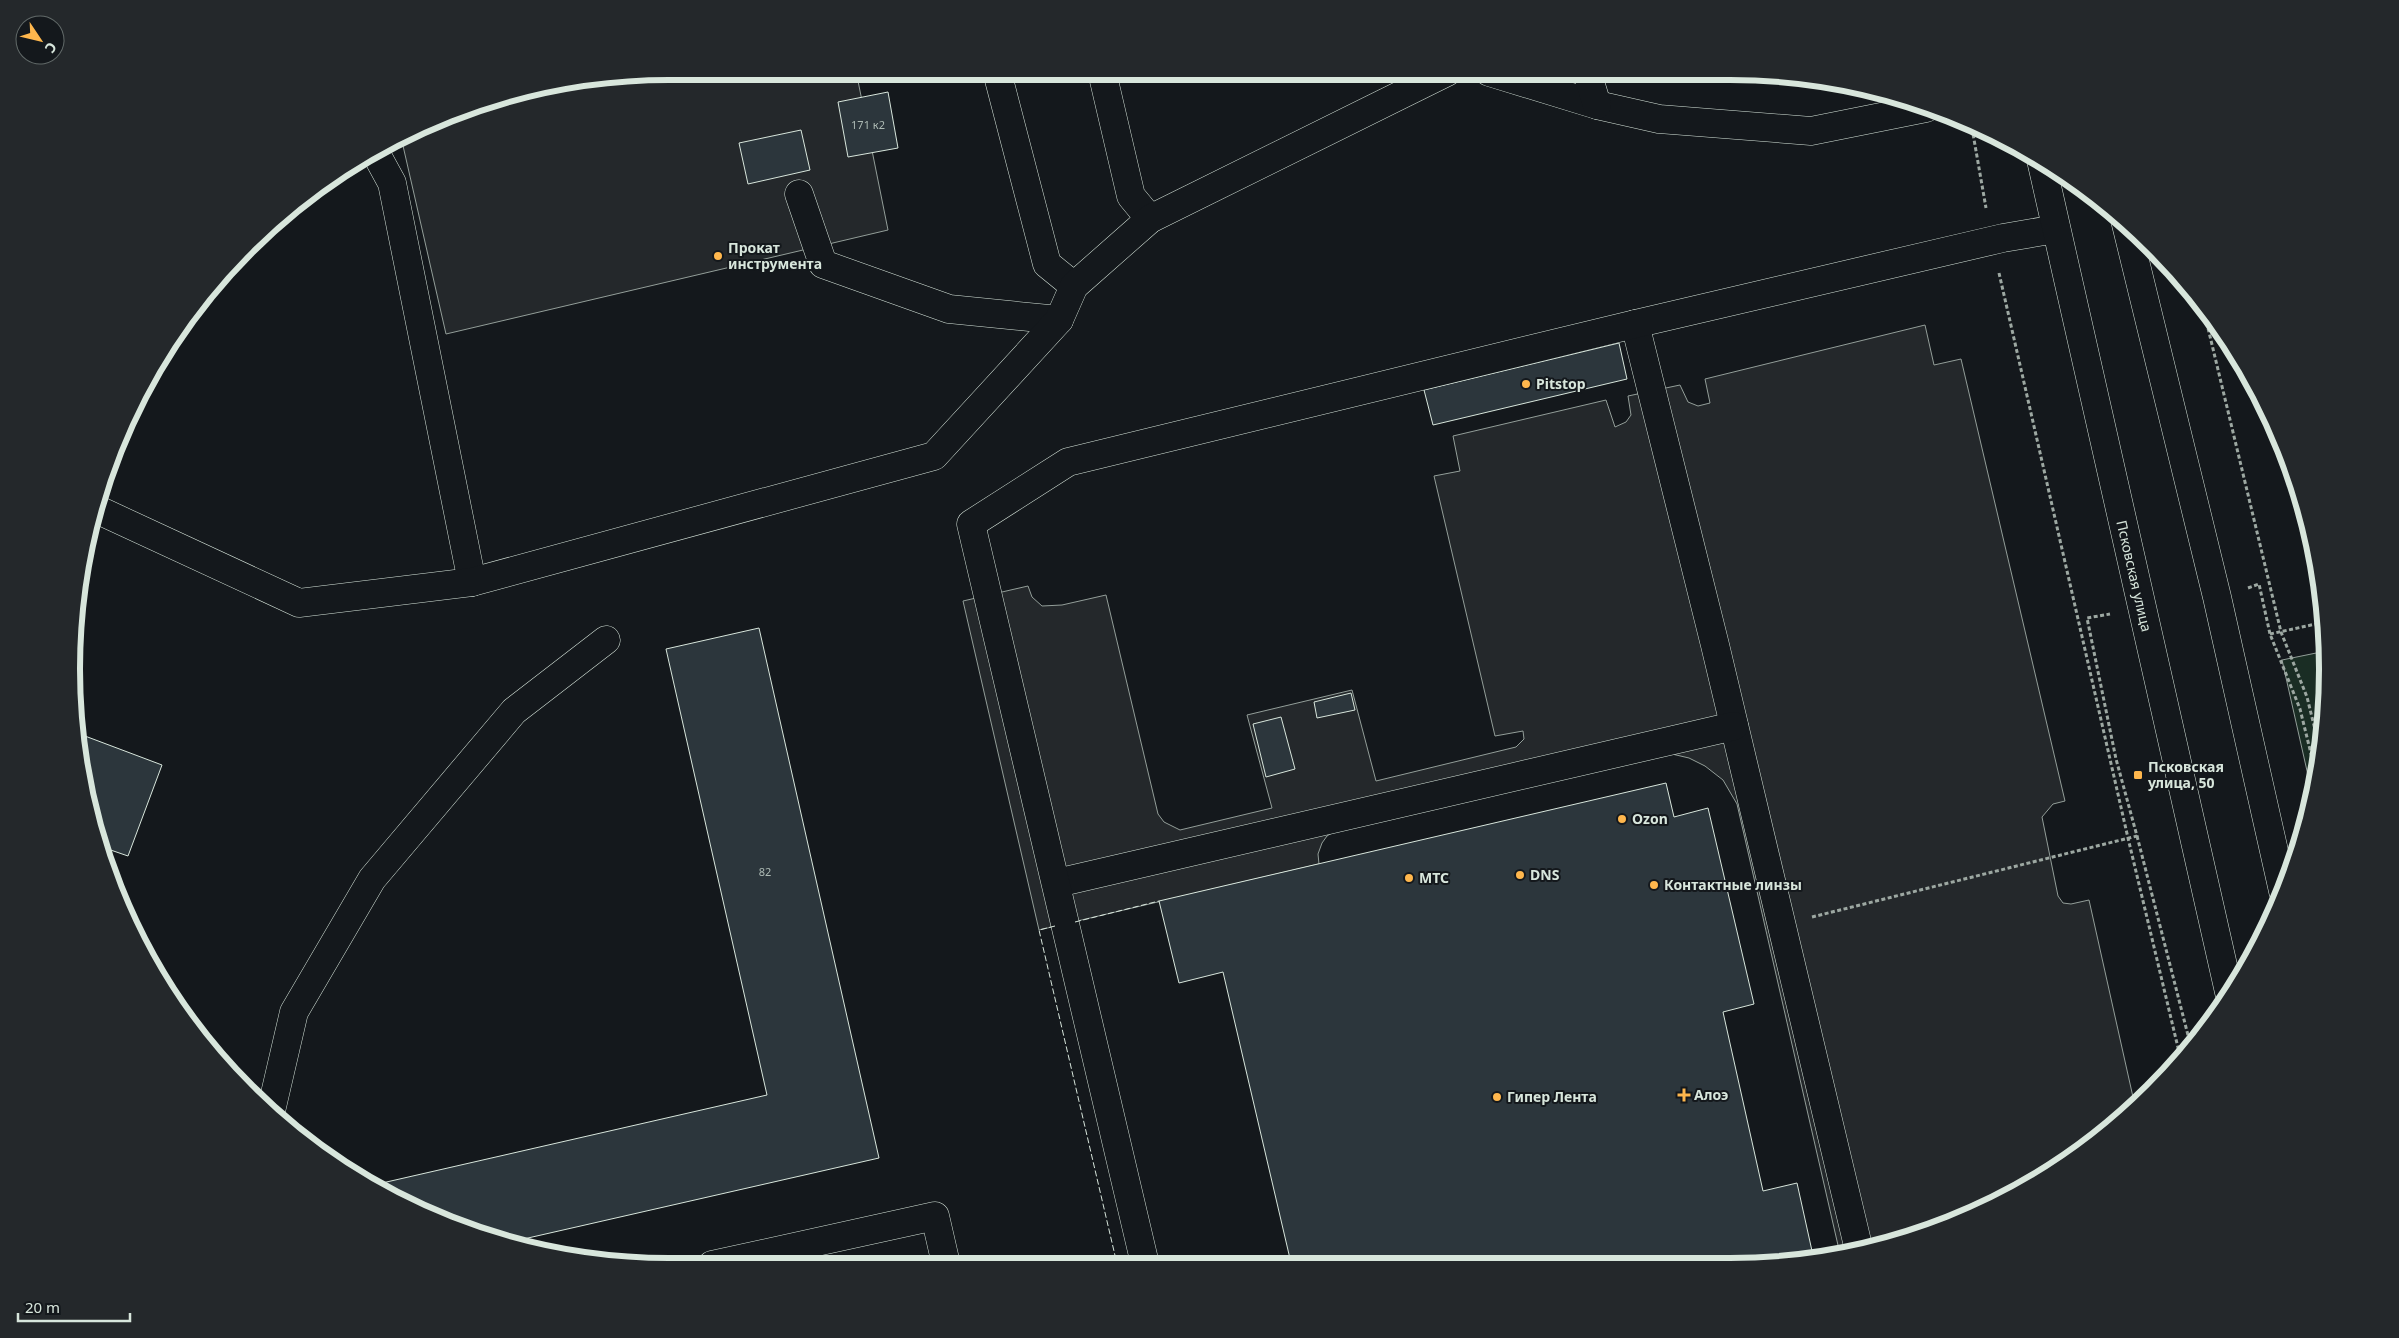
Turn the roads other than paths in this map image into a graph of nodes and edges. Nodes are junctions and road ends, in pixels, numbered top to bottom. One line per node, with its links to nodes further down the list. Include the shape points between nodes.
1 (999, 80): 14 (street, via 1047,264)
2 (1104, 80): 11 (street, via 1132,196)
3 (1431, 80): 11 (street)
4 (1515, 80): 6 (street)
5 (1589, 80): 6 (street)
6 (1597, 105): 7 (street, via 1659,118 1811,132)
7 (1916, 110)
8 (378, 157): 18 (street, via 392,183)
9 (2042, 170): 12 (street, Псковская улица)
10 (799, 194): 15 (street, via 823,264 949,309)
11 (1150, 219): 14 (street)
12 (2056, 229): 16 (street); 23 (street, Псковская улица)
13 (2128, 235): 21 (street, via 2217,598)
14 (1074, 286): 15 (street)
15 (1059, 320): 18 (street, via 934,456)
16 (1634, 324): 20 (street); 22 (street, via 1068,462 971,524)
17 (102, 512): 18 (street, via 299,603)
18 (472, 582)
19 (606, 640): 24 (street, via 514,710 372,879 294,1012)
20 (1734, 726): 22 (street); 25 (street)
21 (2280, 878)
22 (1057, 883): 28 (street)
23 (2227, 984)
24 (273, 1104)
25 (1858, 1244)
26 (759, 1258): 27 (street, via 935,1216)
27 (945, 1258)
28 (1145, 1258)

